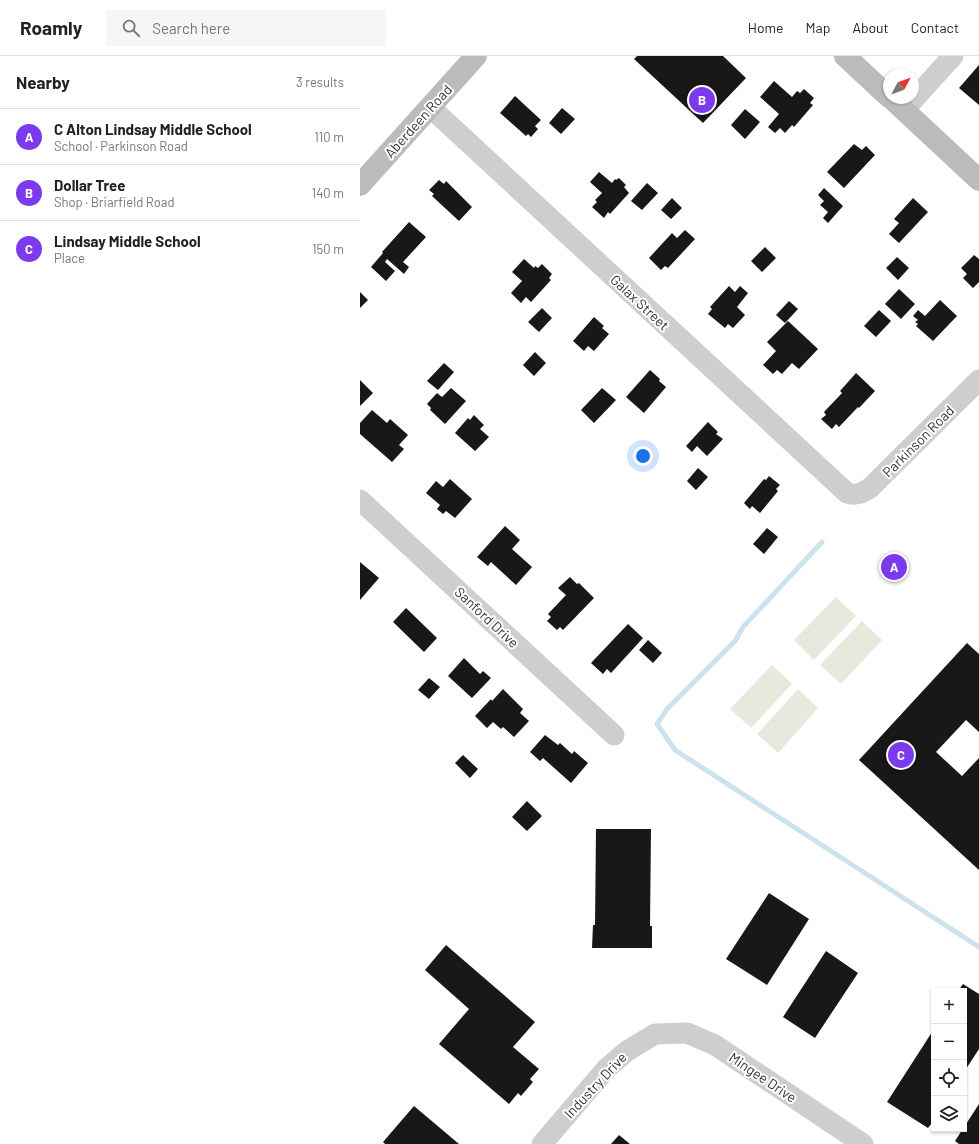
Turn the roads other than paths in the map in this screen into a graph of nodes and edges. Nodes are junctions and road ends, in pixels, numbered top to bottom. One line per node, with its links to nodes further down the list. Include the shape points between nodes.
1 (476, 56): 7 (main road, Aberdeen Road)
2 (845, 56): 5 (main road)
3 (953, 56): 4 (street)
4 (919, 83)
5 (883, 92)
6 (896, 104): 8 (main road)
7 (430, 107): 9 (main road, Aberdeen Road); 11 (street, Galax Street, via 842,490)
8 (979, 180)
9 (360, 185)
10 (979, 380): 11 (street, Parkinson Road, via 870,488)
11 (852, 495)
12 (360, 500): 13 (street, Sanford Drive)
13 (614, 735)
14 (655, 1034): 15 (street, Industry Drive, via 627,1050 606,1069); 16 (street, Mingee Drive, via 687,1033 715,1045)
15 (542, 1144)
16 (863, 1144)

